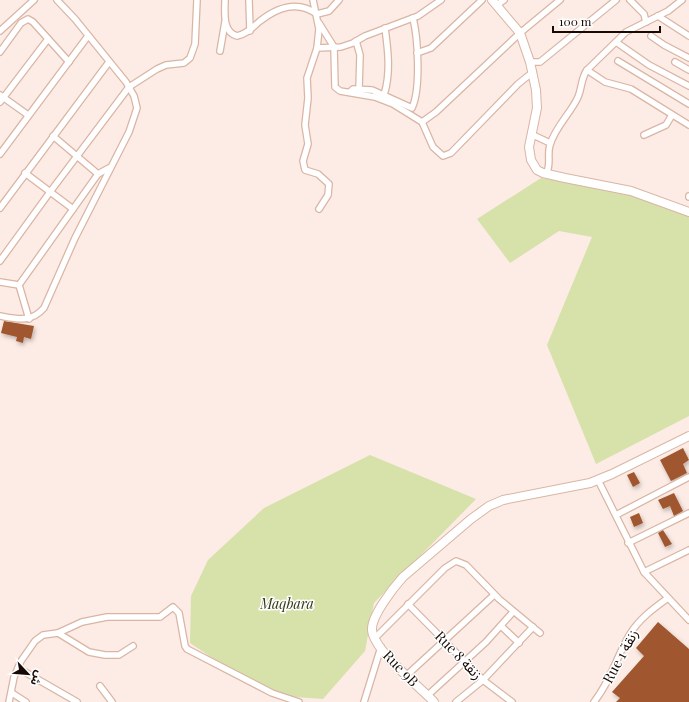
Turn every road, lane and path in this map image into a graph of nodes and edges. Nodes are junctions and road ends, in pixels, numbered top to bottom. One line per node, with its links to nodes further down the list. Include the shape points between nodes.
1 (34, 0): 22 (street)
2 (57, 0): 25 (street)
3 (197, 0): 46 (street, via 195,44 188,60 157,69)
4 (226, 0): 18 (street)
5 (249, 0): 23 (street)
6 (313, 0): 15 (street)
7 (339, 0): 15 (street, via 329,11)
8 (441, 0): 17 (street)
9 (482, 0): 35 (street, via 431,48)
10 (560, 0): 24 (street)
11 (616, 0): 40 (street, via 540,62)
12 (630, 0): 19 (street, via 644,14)
13 (682, 0): 16 (street, via 668,12)
14 (498, 2): 24 (street)
15 (317, 14): 20 (street); 23 (street, via 301,6 284,8 272,13)
16 (658, 16): 19 (street); 27 (street)
17 (413, 18): 21 (street); 35 (street)
18 (225, 21): 23 (street, via 233,35); 33 (street)
19 (646, 22): 30 (street, via 626,32)
20 (319, 23): 31 (street); 32 (street)
21 (385, 28): 29 (street); 49 (street, via 388,56)
22 (0, 31)
23 (250, 31)
24 (520, 32): 40 (street); 54 (street, via 436,112)
25 (88, 36): 38 (street); 39 (street)
26 (651, 36): 36 (street)
27 (689, 36)
28 (48, 39): 34 (street, via 33,22 25,19); 38 (street); 50 (street)
29 (356, 41): 31 (street); 47 (street, via 360,55)
30 (616, 42): 42 (street); 45 (street, via 653,68)
31 (334, 47): 32 (street); 48 (street, via 335,87 340,91)
32 (317, 48): 69 (street, via 307,78 305,125 308,144 302,164 305,170 318,174 329,184 328,195)
33 (220, 51)
34 (0, 52)
35 (417, 53): 49 (street, via 416,97 412,108)
36 (689, 58)
37 (618, 61): 51 (street)
38 (69, 62): 52 (street)
39 (109, 62): 46 (street); 58 (street)
40 (530, 62): 44 (street)
41 (675, 62): 43 (street)
42 (587, 70): 53 (street, via 603,81 631,89); 59 (street, via 578,97)
43 (689, 70)
44 (532, 72): 54 (street, via 449,155 443,156 436,151); 56 (street, via 537,108)
45 (689, 86)
46 (129, 87): 61 (street); 62 (street, via 136,102 135,116)
47 (359, 89): 48 (street); 49 (street, via 372,90)
48 (350, 92): 54 (street, via 389,102)
49 (384, 95)
50 (1, 98): 52 (street)
51 (689, 104)
52 (28, 115): 60 (street)
53 (672, 115): 55 (street); 57 (street, via 666,125)
54 (422, 122)
55 (689, 125)
56 (531, 134): 59 (street); 64 (street, via 531,160 537,170)
57 (644, 135)
58 (53, 136): 61 (street); 63 (street)
59 (550, 143): 64 (street, via 549,167 547,172)
60 (0, 154)
61 (77, 156): 65 (street); 66 (street)
62 (109, 168): 65 (street); 75 (street, via 48,302 41,312)
63 (25, 173): 66 (street); 67 (street)
64 (543, 173): 70 (street, via 631,191)
65 (98, 174): 68 (street)
66 (50, 192): 68 (street); 71 (street)
67 (0, 208)
68 (73, 209): 73 (street)
69 (319, 209)
70 (689, 212)
71 (0, 261)
72 (0, 282): 73 (street)
73 (19, 285): 75 (street)
74 (0, 316): 75 (street, via 19,320)
75 (29, 319)
76 (689, 436): 78 (street)
77 (689, 477): 80 (street)
78 (598, 480): 80 (street); 93 (street, via 503,500 484,508 398,583 376,615 372,624)
79 (689, 513): 81 (street)
80 (616, 515): 81 (street)
81 (628, 543): 83 (street)
82 (689, 550): 83 (street)
83 (644, 572): 85 (street)
84 (494, 595): 86 (street, via 466,565 456,561 445,568); 87 (street); 94 (street)
85 (668, 598): 88 (street); 114 (street, Rue 1 زنقة, via 643,618 631,632 610,678)
86 (408, 604): 93 (street); 94 (street, Rue 8 زنقة)
87 (513, 612): 89 (street); 90 (street)
88 (689, 620)
89 (501, 626): 95 (street); 98 (street)
90 (533, 627): 92 (street); 95 (street)
91 (58, 633): 96 (street, via 89,652 119,655); 99 (street, via 43,635 35,641 25,653); 109 (street, via 82,622 108,617 160,617 173,607 179,613 187,649 272,693)
92 (540, 633)
93 (374, 635): 97 (street, Rue 9B)
94 (445, 641): 98 (street, Rue 8 زنقة); 100 (street)
95 (519, 643): 101 (street)
96 (133, 646)
97 (381, 647): 100 (street, Rue 9B); 110 (street)
98 (465, 660): 101 (street, Rue 8 زنقة); 104 (street)
99 (18, 668): 103 (street); 107 (street)
100 (407, 675): 104 (street, Rue 9B)
101 (483, 680): 112 (street); 113 (street, Rue 8 زنقة)
102 (100, 686): 108 (street)
103 (12, 693): 105 (street); 106 (street)
104 (428, 695): 111 (street, Rue 9B)
105 (9, 702)
106 (26, 702)
107 (77, 702)
108 (112, 702)
109 (299, 702)
110 (364, 702)
111 (434, 702)
112 (456, 702)
113 (512, 702)
114 (594, 702)

